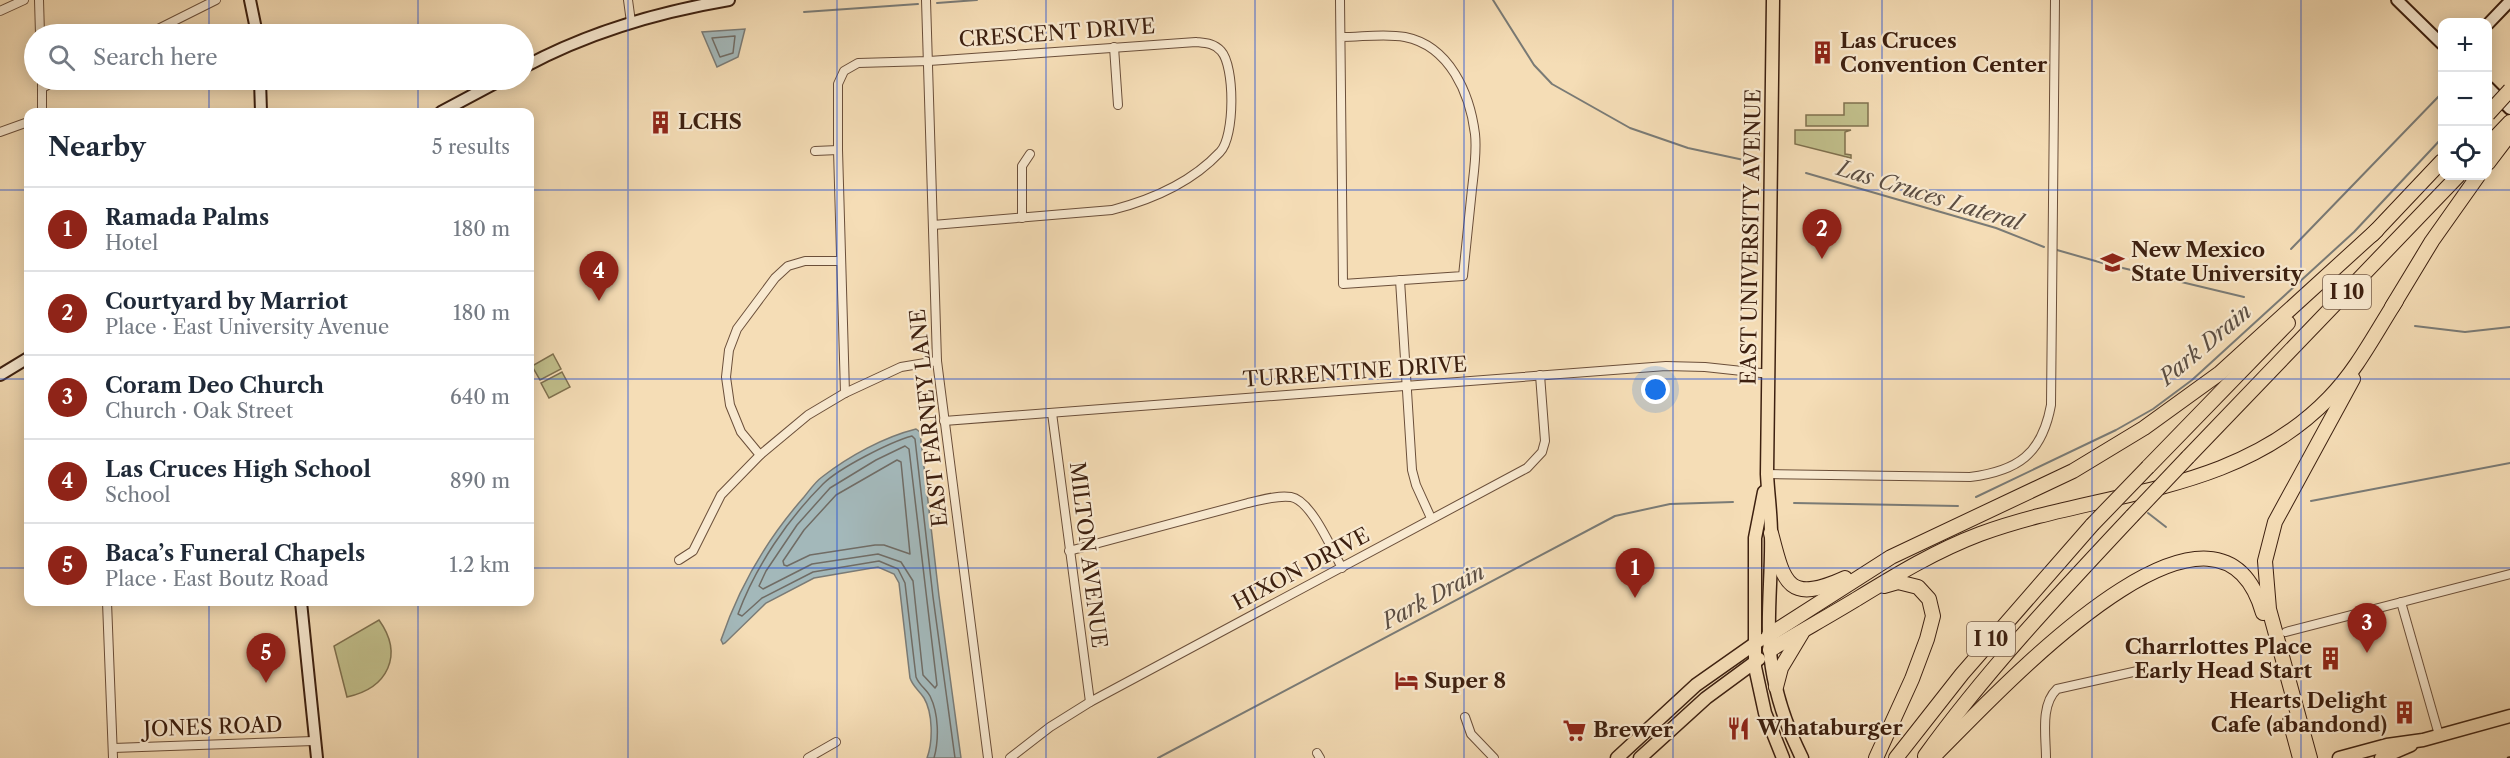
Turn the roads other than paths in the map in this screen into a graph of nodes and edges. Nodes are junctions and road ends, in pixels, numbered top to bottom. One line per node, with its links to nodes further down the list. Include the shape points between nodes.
1 (24, 0): 13 (street)
2 (39, 0): 16 (street)
3 (216, 0): 17 (street)
4 (250, 0): 18 (main road)
5 (628, 0): 15 (street)
6 (729, 0): 15 (main road)
7 (926, 0): 22 (street, EAST FARNEY LANE)
8 (1340, 0): 19 (street)
9 (1773, 0): 55 (main road, EAST UNIVERSITY AVENUE)
10 (2055, 0): 63 (street, via 2050,405 2047,427 2034,449 2016,465 1995,474 1970,477)
11 (2397, 0): 20 (main road)
12 (2510, 1): 14 (main road)
13 (0, 11)
14 (2492, 19)
15 (631, 22): 23 (main road)
16 (40, 24)
17 (168, 24)
18 (255, 24)
19 (1341, 37): 51 (street, via 1343,284); 51 (street, via 1405,37 1430,46 1453,70 1468,102 1475,154 1463,276)
20 (2438, 40)
21 (1114, 46): 22 (street, CRESCENT DRIVE); 29 (street); 47 (street, CRESCENT DRIVE, via 1196,42 1211,43 1221,51 1230,77 1228,135 1222,150 1201,170 1138,203 1112,210)
22 (929, 61): 39 (street, CRESCENT DRIVE, via 858,63 844,71 838,84); 48 (street, EAST FARNEY LANE)
23 (534, 63)
24 (42, 90): 30 (street)
25 (260, 90): 31 (main road)
26 (482, 90): 32 (main road)
27 (2510, 90): 34 (highway, bridge)
28 (2492, 92): 33 (main road)
29 (1118, 105)
30 (42, 108)
31 (261, 108)
32 (448, 108)
33 (2510, 108)
34 (2492, 109)
35 (2510, 122): 41 (highway)
36 (24, 123): 37 (street)
37 (0, 132)
38 (2510, 134): 42 (highway)
39 (838, 150): 40 (street); 50 (street, CRESCENT DRIVE)
40 (815, 151)
41 (2492, 151)
42 (2492, 152)
43 (1030, 154): 47 (street, via 1022,166)
44 (2438, 165): 49 (highway, I 10)
45 (2454, 180): 103 (highway, I 10, bridge, via 2021,636)
46 (2475, 180): 52 (highway, via 2432,241)
47 (1022, 218): 48 (street, CRESCENT DRIVE)
48 (933, 225): 54 (street, EAST FARNEY LANE)
49 (2377, 230): 67 (highway, via 2220,373 2158,419 2073,471); 102 (highway, I 10, bridge, via 2092,525 1985,646)
50 (841, 261): 59 (street, CRESCENT DRIVE); 62 (street, via 805,261 789,266 775,278 737,329 729,350 726,377 730,405 741,432)
51 (1400, 280): 58 (street)
52 (2396, 302): 71 (highway, via 2331,396 2272,445 2205,476 1981,534 1932,555); 107 (highway, via 2275,522 2266,551 2269,609)
53 (24, 360): 56 (main road)
54 (937, 361): 59 (street, via 900,367); 61 (street, EAST FARNEY LANE)
55 (1770, 374): 57 (street, TURRENTINE DRIVE, via 1666,366); 63 (main road, EAST UNIVERSITY AVENUE)
56 (0, 375)
57 (1540, 375): 58 (street, TURRENTINE DRIVE); 64 (street, HIXON DRIVE, via 1545,441 1536,461)
58 (1406, 386): 60 (street, TURRENTINE DRIVE); 64 (street, via 1412,470)
59 (845, 393): 62 (street, via 808,415)
60 (1052, 413): 61 (street, TURRENTINE DRIVE); 66 (street, MILTON AVENUE)
61 (944, 421): 94 (street, EAST FARNEY LANE)
62 (760, 455): 68 (street, via 721,495 693,551)
63 (1767, 474): 65 (main road, EAST UNIVERSITY AVENUE); 78 (main road, EAST UNIVERSITY AVENUE, via 1755,538)
64 (1431, 518): 69 (street, HIXON DRIVE)
65 (1771, 533): 67 (highway, via 1782,574 1793,585 1809,590 1823,588); 77 (main road, EAST UNIVERSITY AVENUE)
66 (1069, 551): 69 (street, via 1248,503 1290,496 1306,504); 83 (street, MILTON AVENUE)
67 (1891, 557): 77 (highway)
68 (680, 560)
69 (1342, 568): 83 (street, HIXON DRIVE)
70 (2510, 574): 72 (street)
71 (1855, 600): 75 (highway); 101 (highway, via 1898,582 1908,583 1925,593 1932,608 1931,626 1920,659)
72 (2401, 602): 76 (street); 86 (street)
73 (106, 606): 90 (street)
74 (301, 606): 88 (main road)
75 (1806, 628): 79 (highway); 82 (highway, via 1781,668)
76 (2286, 632)
77 (1769, 635): 78 (main road); 79 (main road, EAST UNIVERSITY AVENUE)
78 (1754, 644): 80 (main road, EAST UNIVERSITY AVENUE); 97 (main road, via 1696,685)
79 (1770, 650): 80 (main road); 82 (main road, EAST UNIVERSITY AVENUE)
80 (1755, 663): 98 (main road, via 1706,698); 99 (main road, EAST UNIVERSITY AVENUE, via 1765,713)
81 (2142, 670): 105 (street, via 2058,689 2050,696)
82 (1776, 687): 100 (main road, EAST UNIVERSITY AVENUE)
83 (1090, 702): 95 (street, HIXON DRIVE)
84 (2510, 716): 86 (main road)
85 (1466, 717): 96 (street, via 1472,734)
86 (2439, 735): 87 (main road)
87 (2423, 740): 108 (main road); 109 (main road)
88 (315, 741): 90 (street, JONES ROAD); 92 (main road)
89 (836, 742): 93 (street)
90 (113, 748): 91 (street)
91 (113, 758)
92 (316, 758)
93 (808, 758)
94 (988, 758)
95 (1010, 758)
96 (1494, 758)
97 (1617, 758)
98 (1640, 758)
99 (1783, 758)
100 (1802, 758)
101 (1876, 758)
102 (1896, 758)
103 (1924, 758)
104 (1932, 758): 106 (highway, via 1989,698 2056,637 2134,582 2166,566 2200,559 2231,566 2252,584 2263,611)
105 (2046, 758)
106 (2300, 758)
107 (2310, 758)
108 (2340, 758)
109 (2381, 758)

